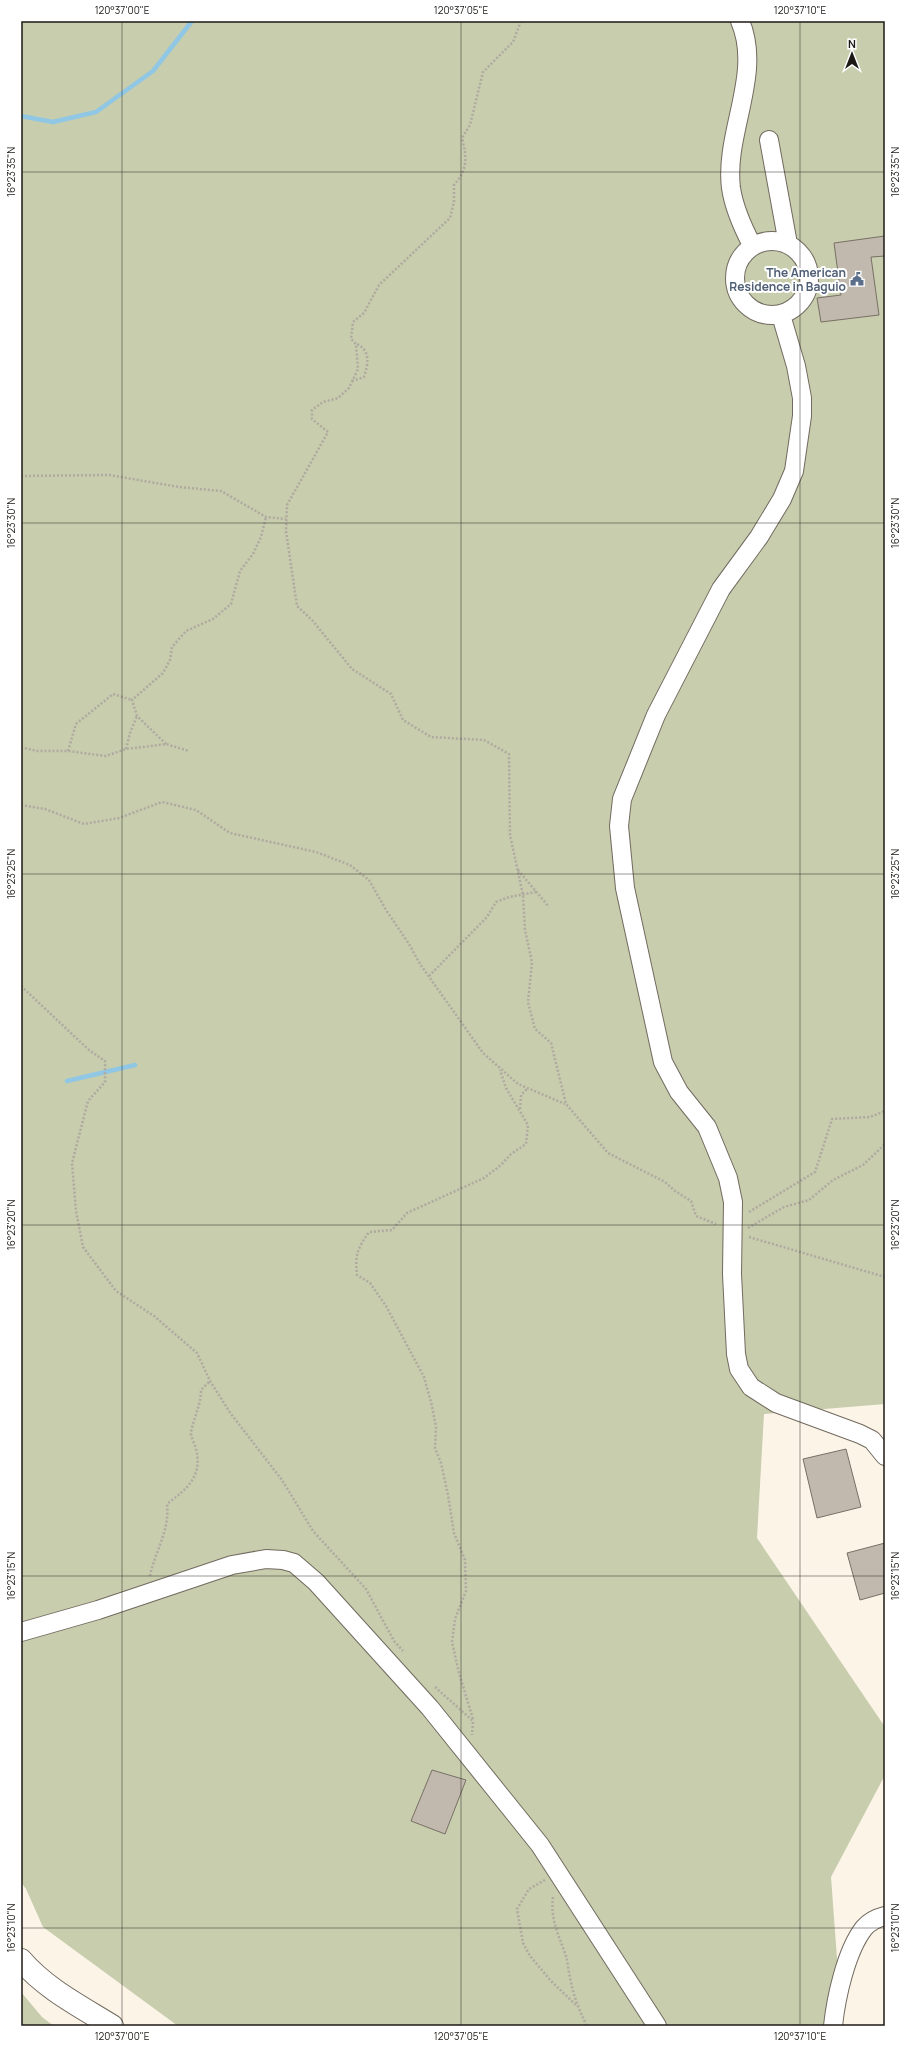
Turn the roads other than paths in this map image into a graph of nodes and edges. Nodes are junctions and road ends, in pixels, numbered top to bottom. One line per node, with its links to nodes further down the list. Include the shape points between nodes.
1 (740, 21): 4 (street, via 748,58 731,171 732,188 740,217)
2 (769, 140): 3 (street)
3 (788, 244): 4 (street, via 770,241); 5 (street, via 800,253 808,267 809,282 805,297 795,308)
4 (752, 245): 5 (street, via 742,254 736,266 736,292 754,312)
5 (781, 315): 6 (street, via 796,366 802,398 794,471 782,499 721,589 656,715 622,799 619,826 625,888 663,1062 679,1092 707,1127 728,1178 732,1196 736,1354 739,1369 751,1387 776,1403 872,1440)
6 (885, 1456)
7 (21, 1632): 11 (street, via 98,1610 232,1565 266,1559 294,1563 322,1588 430,1708 540,1845)
8 (885, 1916): 12 (street, via 864,1928 852,1952 837,1995)
9 (21, 1960): 10 (main road, via 51,1988)
10 (112, 2026)
11 (657, 2026)
12 (833, 2026)

